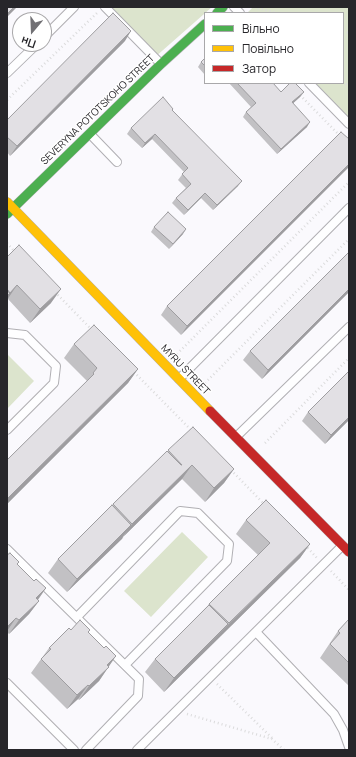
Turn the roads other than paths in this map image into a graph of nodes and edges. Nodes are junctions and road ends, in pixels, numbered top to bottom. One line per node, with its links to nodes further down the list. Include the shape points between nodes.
1 (74, 7): 4 (lane)
2 (101, 10): 6 (lane)
3 (204, 25): 6 (street, SEVERYNA POTOTSKOHO STREET)
4 (52, 29)
5 (28, 52): 7 (lane)
6 (161, 64): 10 (street, SEVERYNA POTOTSKOHO STREET)
7 (7, 73)
8 (310, 84): 9 (lane)
9 (349, 124)
10 (90, 133): 11 (lane); 12 (street, SEVERYNA POTOTSKOHO STREET)
11 (117, 162)
12 (9, 208): 16 (street, MYRU STREET)
13 (349, 208): 16 (lane)
14 (349, 327): 18 (lane)
15 (7, 333): 17 (lane, via 25,335 56,366 54,383)
16 (179, 380): 18 (street, MYRU STREET)
17 (7, 430)
18 (235, 437): 20 (street, MYRU STREET)
19 (7, 549): 21 (lane)
20 (346, 549): 22 (lane, via 324,565)
21 (77, 617): 23 (lane); 23 (lane, via 180,511 198,513 229,544 227,561)
22 (256, 632): 25 (lane, via 334,714); 28 (lane)
23 (125, 665): 27 (lane, via 139,679 138,696)
24 (7, 683): 26 (lane)
25 (349, 747)
26 (74, 750)
27 (86, 750)
28 (137, 750)

